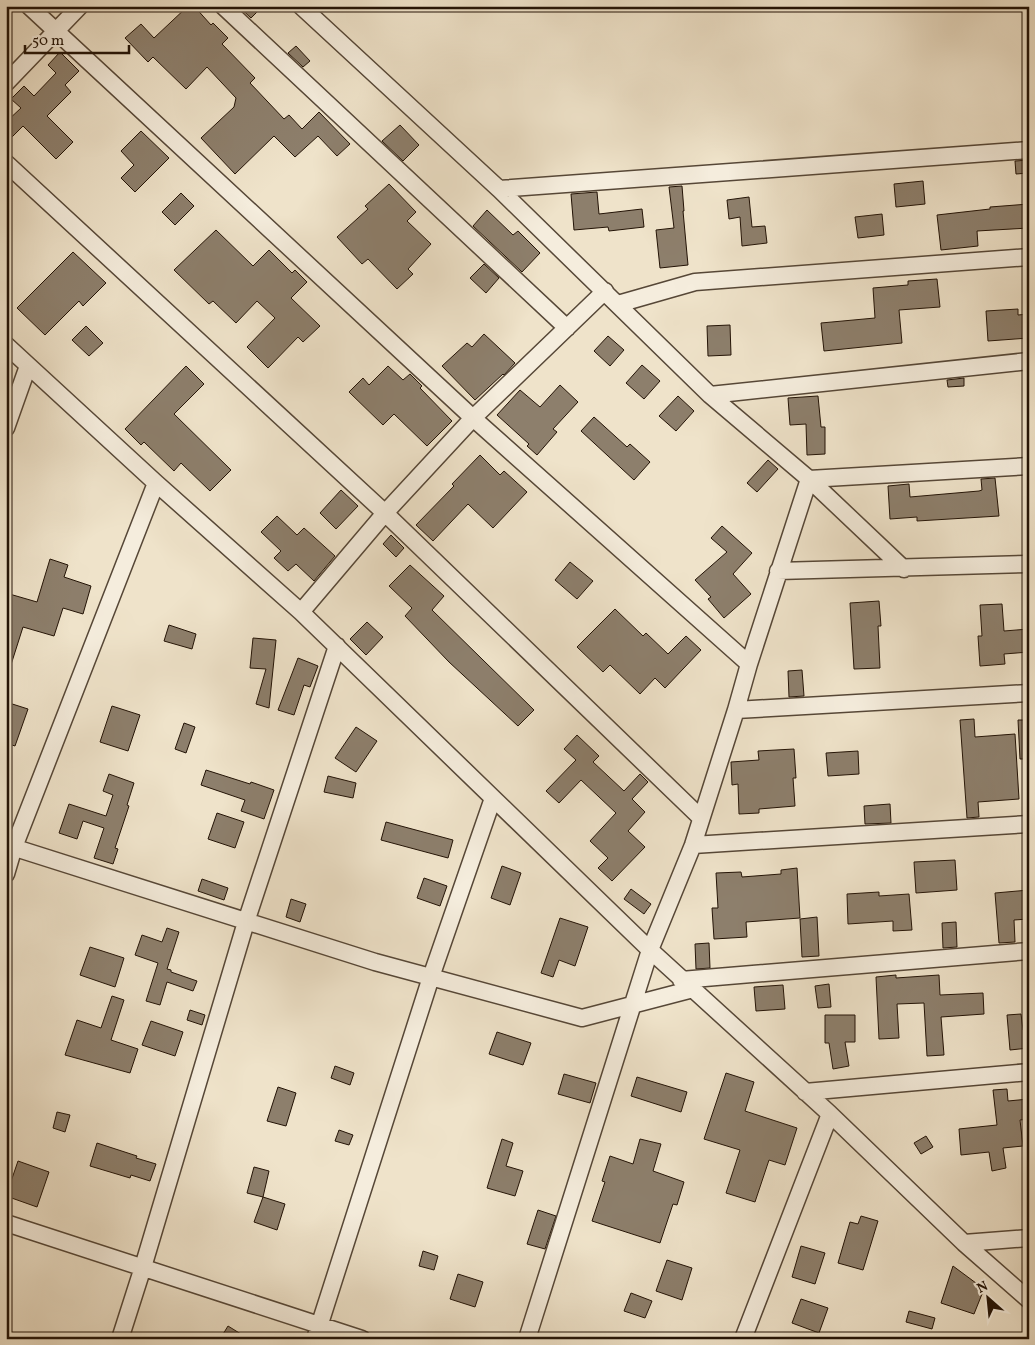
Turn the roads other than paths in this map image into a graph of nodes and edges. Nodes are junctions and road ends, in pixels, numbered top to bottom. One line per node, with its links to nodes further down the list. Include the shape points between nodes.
1 (29, 6): 5 (street)
2 (80, 6): 5 (street)
3 (223, 6): 13 (street)
4 (301, 6): 9 (street)
5 (56, 31): 6 (street); 18 (street)
6 (6, 83)
7 (1029, 150): 9 (street)
8 (6, 163): 23 (street)
9 (498, 189): 11 (street)
10 (1029, 257): 12 (street, via 695,282)
11 (605, 291): 12 (street); 13 (street)
12 (618, 304): 17 (street)
13 (567, 328): 18 (street)
14 (6, 345): 16 (street)
15 (1029, 361): 17 (street)
16 (28, 366): 19 (street); 22 (street)
17 (710, 395): 21 (street)
18 (473, 418): 23 (street); 29 (street)
19 (6, 428)
20 (1029, 466): 21 (street)
21 (809, 479): 25 (street); 26 (street)
22 (156, 483): 27 (street); 35 (street)
23 (385, 513): 27 (street); 33 (street)
24 (1029, 564): 25 (street)
25 (904, 569): 26 (street)
26 (778, 571): 29 (street)
27 (301, 612): 28 (street)
28 (337, 646): 32 (street); 38 (street)
29 (749, 664): 31 (street)
30 (1029, 692): 31 (street)
31 (736, 710): 33 (street)
32 (493, 798): 39 (street); 41 (street)
33 (701, 818): 36 (street)
34 (1029, 824): 36 (street)
35 (10, 846): 37 (street); 38 (street)
36 (692, 846): 39 (street)
37 (6, 874)
38 (246, 922): 41 (street); 50 (street)
39 (650, 950): 42 (street); 43 (street)
40 (1029, 951): 42 (street)
41 (431, 977): 43 (street, via 582,1018); 52 (street)
42 (687, 984): 43 (street); 45 (street)
43 (632, 1006): 55 (street)
44 (1029, 1072): 45 (street)
45 (805, 1092): 46 (street)
46 (830, 1114): 49 (street); 56 (street)
47 (6, 1223): 50 (street)
48 (1029, 1238): 49 (street)
49 (964, 1243): 51 (street)
50 (143, 1267): 52 (street); 53 (street)
51 (1029, 1300)
52 (318, 1332): 54 (street)
53 (120, 1339)
54 (362, 1339)
55 (527, 1339)
56 (743, 1339)

